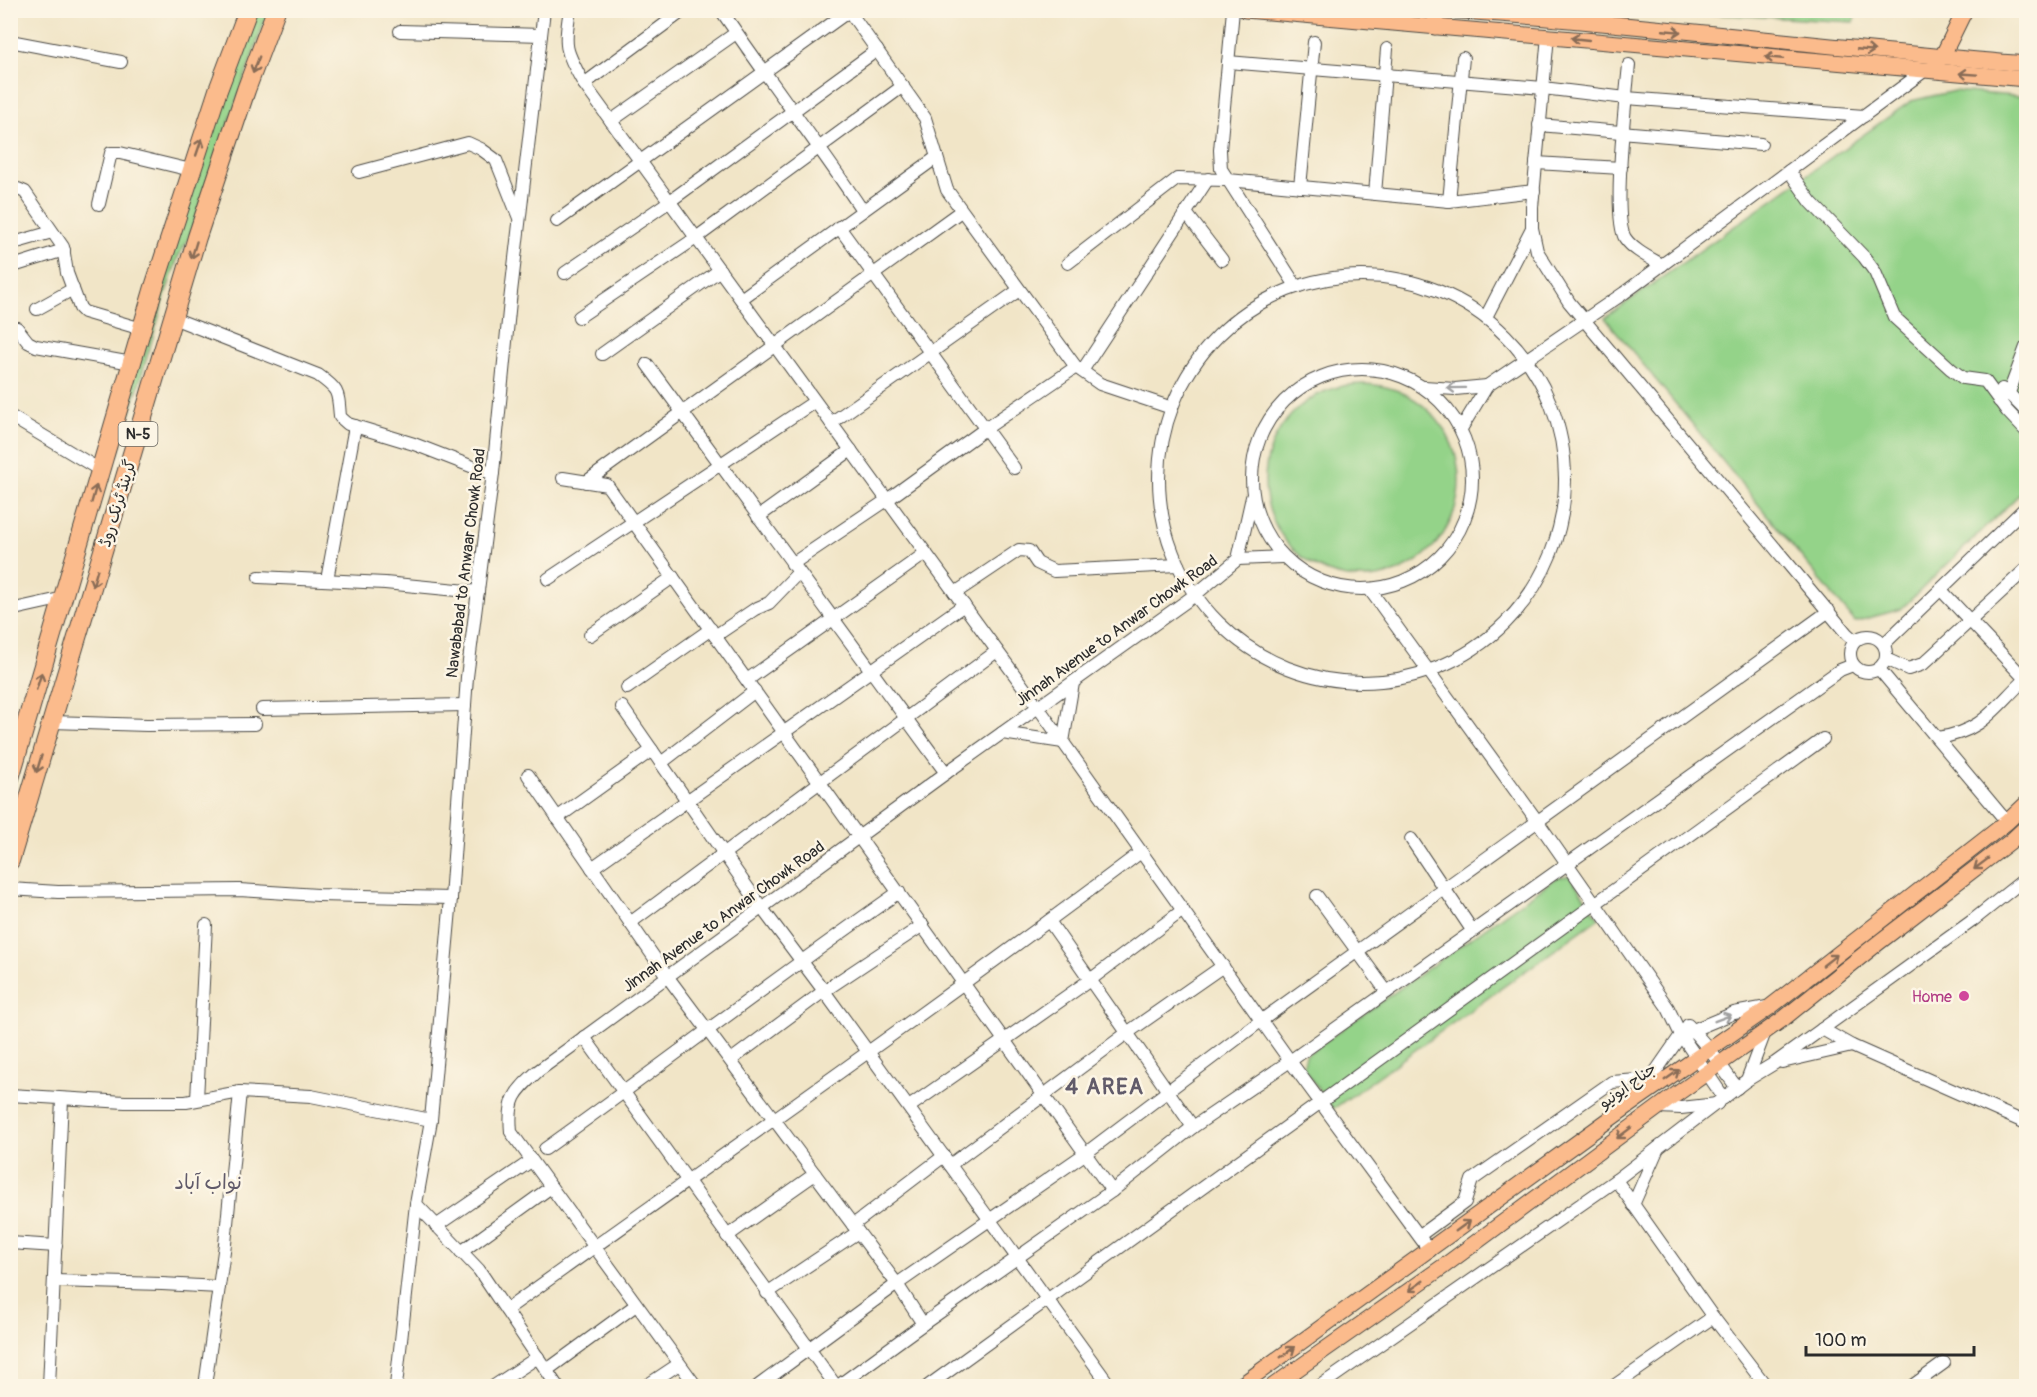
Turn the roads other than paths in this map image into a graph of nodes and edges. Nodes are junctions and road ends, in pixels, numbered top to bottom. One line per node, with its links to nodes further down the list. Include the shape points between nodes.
1 (248, 10): 49 (highway, گرینڈ ٹرنک روڈ / N-5, one-way to 1)
2 (276, 10): 86 (highway, گرینڈ ٹرنک روڈ / N-5, one-way to 86, via 246,90)
3 (544, 10): 16 (street, Nawababad to Anwaar Chowk Road)
4 (570, 10): 34 (street, via 566,52)
5 (684, 10): 34 (street)
6 (721, 10): 15 (street)
7 (1233, 10): 25 (street)
8 (1245, 10): 13 (main road)
9 (1436, 10): 13 (main road)
10 (1447, 10): 12 (main road)
11 (1965, 10): 22 (main road)
12 (1551, 14): 22 (main road, one-way to 22)
13 (1435, 27): 17 (main road)
14 (400, 31): 16 (street)
15 (736, 33): 30 (street); 40 (street)
16 (541, 35): 64 (street, Nawababad to Anwaar Chowk Road)
17 (1548, 36): 29 (main road, one-way to 17); 36 (street)
18 (10, 41): 24 (street)
19 (1314, 42): 28 (street)
20 (1387, 49): 31 (street)
21 (877, 50): 30 (street, via 849,10); 35 (street); 38 (street)
22 (1942, 57): 26 (main road); 29 (main road)
23 (1462, 58): 33 (street)
24 (121, 62)
25 (1228, 62): 28 (street); 53 (street, via 1220,150 1221,169)
26 (2026, 63)
27 (1629, 64): 37 (street)
28 (1311, 70): 31 (street); 54 (street)
29 (1923, 71): 32 (main road, one-way to 29); 39 (street)
30 (764, 72): 38 (street); 46 (street)
31 (1385, 76): 33 (street); 57 (street)
32 (2026, 79)
33 (1460, 81): 36 (street); 59 (street)
34 (584, 84): 40 (street)
35 (903, 86): 44 (street); 45 (street, via 925,118)
36 (1543, 88): 37 (street); 41 (street)
37 (1626, 98): 39 (street); 42 (street)
38 (791, 112): 44 (street); 58 (street)
39 (1864, 116): 50 (street)
40 (611, 121): 46 (street)
41 (1539, 125): 42 (street); 47 (street)
42 (1623, 131): 43 (street); 48 (street)
43 (1761, 144)
44 (819, 146): 61 (street); 69 (street)
45 (937, 157): 61 (street); 62 (street, via 947,190)
46 (640, 160): 58 (street); 65 (street)
47 (1536, 163): 48 (street); 55 (street)
48 (1621, 168): 74 (street, via 1623,236)
49 (191, 170): 60 (street, via 111,153); 89 (highway, گرینڈ ٹرنک روڈ / N-5)
50 (1789, 171): 74 (street); 100 (street, via 1811,202 1870,265 1894,317 1963,378 1985,381)
51 (359, 172): 64 (street, via 474,144 496,160)
52 (1208, 179): 53 (street); 63 (street); 73 (street, via 1177,179)
53 (1228, 180): 54 (street); 79 (street)
54 (1300, 187): 57 (street)
55 (1534, 191): 59 (street); 67 (street)
56 (10, 192): 68 (street, via 25,192)
57 (1375, 194): 59 (street)
58 (670, 201): 69 (street); 77 (street)
59 (1449, 201)
60 (99, 204)
61 (862, 210): 66 (street)
62 (961, 211): 78 (street); 81 (street)
63 (1186, 213): 72 (street); 97 (street)
64 (520, 219): 115 (street, Nawababad to Anwaar Chowk Road)
65 (557, 221)
66 (839, 227): 78 (street); 82 (street)
67 (1532, 228): 85 (street); 87 (street, via 1537,251)
68 (52, 232): 70 (street); 71 (street)
69 (696, 238): 76 (street); 84 (street)
70 (10, 244)
71 (64, 250): 75 (street); 80 (street)
72 (1222, 260)
73 (1068, 263)
74 (1662, 265): 87 (street)
75 (10, 267)
76 (720, 270): 82 (street); 93 (street)
77 (565, 273)
78 (873, 274): 90 (street); 92 (street)
79 (1296, 286): 85 (street, via 1362,275 1395,278 1427,285); 102 (street, via 1243,313 1220,333 1200,355)
80 (73, 289): 83 (street); 89 (street, via 84,312)
81 (1019, 290): 92 (street); 97 (street)
82 (741, 299): 90 (street)
83 (37, 309)
84 (579, 317)
85 (1486, 317): 94 (street)
86 (173, 318): 107 (street, via 318,375 338,393 340,417); 116 (highway, گرینڈ ٹرنک روڈ / N-5)
87 (1584, 320): 94 (street); 142 (street)
88 (10, 327): 95 (street, via 17,328 36,346)
89 (142, 329): 95 (highway, گرینڈ ٹرنک روڈ / N-5)
90 (774, 345): 101 (street); 104 (street)
91 (2026, 347): 100 (street)
92 (930, 352): 106 (street); 108 (street)
93 (602, 354)
94 (1527, 360): 98 (street); 152 (street, via 1557,422 1564,467 1560,524 1534,587 1513,615 1488,639)
95 (132, 363): 114 (highway, گرینڈ ٹرنک روڈ / N-5)
96 (647, 364): 104 (street)
97 (1079, 369): 102 (street, via 1100,384); 108 (street)
98 (1487, 386): 99 (street, one-way to 99); 109 (street)
99 (1424, 387): 109 (street, via 1445,406); 119 (street, via 1385,370 1342,370 1302,385 1272,414 1254,453)
100 (2004, 397): 103 (street); 110 (street)
101 (814, 402): 106 (street); 112 (street)
102 (1172, 408): 127 (street, via 1161,451 1159,487 1164,522)
103 (2026, 411)
104 (682, 412): 112 (street); 118 (street)
105 (10, 416): 114 (street)
106 (831, 423): 111 (street)
107 (355, 426): 115 (street); 133 (street)
108 (985, 429): 113 (street); 120 (street)
109 (1461, 429): 134 (street, via 1472,464 1471,500 1458,534 1436,562 1405,582)
110 (2026, 431)
111 (850, 450): 120 (street); 122 (street)
112 (720, 464): 122 (street); 123 (street)
113 (1014, 468)
114 (100, 470): 116 (highway); 139 (highway, گرینڈ ٹرنک روڈ / N-5, one-way to 114)
115 (493, 473): 136 (street, Nawababad to Anwaar Chowk Road)
116 (125, 477): 164 (highway, گرینڈ ٹرنک روڈ / N-5, one-way to 164)
117 (563, 478): 118 (street)
118 (586, 482): 123 (street, via 607,484)
119 (1252, 496): 125 (street, via 1263,529); 126 (street)
120 (887, 500): 124 (street); 128 (street)
121 (2026, 507): 135 (street)
122 (758, 517): 128 (street)
123 (634, 522): 131 (street); 132 (street)
124 (926, 553): 137 (street); 143 (street)
125 (1282, 557): 126 (street); 134 (street, via 1308,577 1338,588)
126 (1238, 559): 138 (street, Jinnah Avenue to Anwar Chowk Road)
127 (1178, 565): 137 (street, via 1054,571 1037,563 1029,550 1018,550); 138 (street)
128 (795, 568): 143 (street); 145 (street, via 769,603)
129 (2026, 569): 144 (street)
130 (259, 576): 133 (street)
131 (673, 577): 145 (street); 146 (street)
132 (548, 579)
133 (327, 580): 136 (street)
134 (1370, 590): 152 (street)
135 (1941, 590): 144 (street); 148 (street)
136 (478, 592): 159 (street, Nawababad to Anwaar Chowk Road)
137 (955, 593): 140 (street)
138 (1195, 595): 152 (street, via 1216,621 1241,642 1269,660 1299,672 1363,682 1396,680); 156 (street, Jinnah Avenue to Anwar Chowk Road)
139 (64, 598): 141 (street); 166 (highway, گرینڈ ٹرنک روڈ / N-5, one-way to 139)
140 (964, 606): 149 (street); 153 (street)
141 (10, 610)
142 (1829, 611): 147 (street); 181 (street)
143 (833, 620): 153 (street); 155 (street)
144 (1970, 620): 150 (street, via 1923,664 1908,669); 154 (street)
145 (713, 633): 155 (street); 157 (street)
146 (590, 635)
147 (1855, 641): 148 (street, via 1874,636); 151 (street, via 1850,652)
148 (1884, 644): 150 (street, via 1887,652)
149 (997, 651): 161 (street); 163 (street)
150 (1883, 664): 151 (street, via 1865,673); 169 (street)
151 (1853, 665): 189 (street, via 1840,670)
152 (1428, 671): 181 (street)
153 (871, 672): 163 (street); 167 (street)
154 (2026, 679): 169 (street, via 1980,722 1956,735)
155 (747, 680): 158 (street)
156 (1072, 683): 161 (street, Jinnah Avenue to Anwar Chowk Road); 171 (street)
157 (627, 688)
158 (755, 691): 167 (street); 173 (street)
159 (465, 705): 162 (street); 196 (street, Nawababad to Anwaar Chowk Road)
160 (622, 707): 172 (street)
161 (1038, 707): 168 (street, Jinnah Avenue to Anwar Chowk Road); 171 (street)
162 (262, 709)
163 (906, 719): 174 (street); 177 (street)
164 (52, 722): 165 (street); 188 (highway, گرینڈ ٹرنک روڈ / N-5, one-way to 188)
165 (255, 724)
166 (18, 727): 176 (highway, گرینڈ ٹرنک روڈ / N-5)
167 (785, 732): 177 (street); 178 (street)
168 (1002, 733): 171 (street); 174 (street, Jinnah Avenue to Anwar Chowk Road)
169 (1937, 738): 182 (street)
170 (1823, 739): 197 (street)
171 (1063, 742): 186 (street)
172 (652, 750): 173 (street); 180 (street)
173 (661, 763): 178 (street)
174 (946, 773): 184 (street, Jinnah Avenue to Anwar Chowk Road)
175 (528, 775): 180 (street)
176 (10, 778)
177 (820, 782): 184 (street); 187 (street)
178 (687, 801): 187 (street); 190 (street)
179 (2026, 804): 182 (main road, جناح ایونیو)
180 (557, 818): 190 (street)
181 (1538, 822): 189 (street); 193 (street)
182 (2007, 822): 213 (main road, جناح ایونیو, one-way to 182)
183 (2026, 827): 218 (main road, one-way to 218)
184 (860, 837): 194 (street); 198 (street, Jinnah Avenue to Anwar Chowk Road)
185 (1411, 838): 193 (street)
186 (1142, 852): 199 (street); 200 (street)
187 (724, 854): 198 (street); 201 (street)
188 (10, 861)
189 (1566, 863): 197 (street); 204 (street)
190 (592, 868): 201 (street)
191 (2026, 878): 216 (street)
192 (10, 889): 196 (street, via 239,890)
193 (1444, 889): 204 (street); 205 (street)
194 (899, 892): 203 (street); 206 (street)
195 (1317, 896): 205 (street)
196 (451, 898): 243 (street, Nawababad to Anwaar Chowk Road)
197 (1594, 903): 217 (street); 240 (street)
198 (761, 907): 206 (street); 208 (street, Jinnah Avenue to Anwar Chowk Road)
199 (1183, 910): 207 (street); 209 (street)
200 (1049, 921): 209 (street); 210 (street)
201 (630, 923): 208 (street)
202 (206, 925): 238 (street)
203 (923, 925): 210 (street); 211 (street)
204 (1472, 930): 212 (street)
205 (1358, 951): 212 (street); 214 (street)
206 (800, 961): 211 (street); 215 (street)
207 (1223, 966): 214 (street); 219 (street)
208 (667, 976): 215 (street); 220 (street, Jinnah Avenue to Anwar Chowk Road)
209 (1090, 980): 219 (street); 221 (street)
210 (964, 982): 221 (street); 223 (street)
211 (824, 991): 223 (street); 225 (street)
212 (1387, 992): 226 (street)
213 (1770, 1007): 217 (street, one-way to 213, via 1734,1013); 224 (main road, جناح ایونیو)
214 (1262, 1020): 226 (street); 232 (street)
215 (707, 1029): 225 (street); 233 (street)
216 (1822, 1029): 222 (street); 227 (street)
217 (1687, 1032): 224 (street); 229 (street)
218 (1765, 1032): 228 (main road); 230 (street)
219 (1127, 1033): 232 (street); 235 (street)
220 (584, 1037): 233 (street); 250 (street, Jinnah Avenue to Anwar Chowk Road, via 517,1090 509,1111 511,1132)
221 (1004, 1038): 235 (street); 241 (street)
222 (1852, 1046): 227 (street); 245 (street)
223 (868, 1052): 241 (street); 244 (street)
224 (1703, 1053): 228 (street); 236 (main road, جناح ایونیو, one-way to 224)
225 (731, 1060): 244 (street)
226 (1290, 1061): 240 (street); 246 (street)
227 (1775, 1063): 230 (street)
228 (1714, 1068): 230 (street); 239 (street); 242 (main road)
229 (1650, 1079): 236 (street); 262 (street, via 1612,1082 1472,1180 1465,1202)
230 (1742, 1084): 239 (street)
231 (240, 1092): 238 (street); 243 (street, via 311,1096); 272 (street)
232 (1168, 1092): 246 (street); 249 (street)
233 (624, 1093): 248 (street); 253 (street)
234 (10, 1095): 237 (street)
235 (1045, 1096): 249 (street); 251 (street)
236 (1639, 1098): 267 (main road, جناح ایونیو, one-way to 236)
237 (62, 1099): 238 (street); 265 (street)
238 (197, 1099)
239 (1721, 1101): 242 (street, via 1681,1108); 247 (street)
240 (1321, 1103): 262 (street); 274 (street)
241 (909, 1107): 251 (street)
242 (1659, 1107): 296 (main road, one-way to 296)
243 (431, 1120): 257 (street, Nawababad to Anwaar Chowk Road)
244 (775, 1120): 252 (street); 253 (street)
245 (2025, 1120)
246 (1193, 1127): 256 (street)
247 (1658, 1147): 254 (street); 258 (street)
248 (545, 1149)
249 (1086, 1153): 256 (street); 259 (street)
250 (531, 1161): 255 (street, Jinnah Avenue to Anwar Chowk Road); 260 (street)
251 (947, 1161): 259 (street); 261 (street)
252 (815, 1174): 261 (street); 263 (street)
253 (687, 1180): 263 (street); 266 (street)
254 (1616, 1180): 258 (street); 297 (street)
255 (551, 1187): 266 (street, Jinnah Avenue to Anwar Chowk Road); 268 (street)
256 (1112, 1191): 269 (street)
257 (416, 1204): 260 (street); 286 (street, Nawababad to Anwaar Chowk Road)
258 (1633, 1204): 277 (street)
259 (990, 1220): 269 (street); 271 (street)
260 (436, 1226): 268 (street)
261 (856, 1229): 271 (street); 273 (street)
262 (1420, 1235): 267 (street)
263 (727, 1236): 273 (street)
264 (10, 1243): 265 (street)
265 (56, 1246): 270 (street)
266 (594, 1247): 275 (street, Jinnah Avenue to Anwar Chowk Road); 276 (street)
267 (1430, 1251): 295 (main road, جناح ایونیو, one-way to 267)
268 (461, 1252): 276 (street, via 479,1270)
269 (1017, 1258): 274 (street); 278 (street)
270 (55, 1281): 272 (street); 284 (street)
271 (897, 1284): 278 (street); 279 (street)
272 (219, 1287): 285 (street)
273 (767, 1293): 279 (street)
274 (1047, 1300): 293 (street); 294 (street)
275 (636, 1305): 282 (street, Jinnah Avenue to Anwar Chowk Road); 283 (street)
276 (506, 1310): 280 (street)
277 (1713, 1317): 298 (street); 299 (street)
278 (923, 1324): 292 (street)
279 (808, 1350): 291 (street); 292 (street)
280 (538, 1357): 283 (street); 287 (street)
281 (1944, 1363): 300 (street)
282 (679, 1364): 289 (street); 290 (street, Jinnah Avenue to Anwar Chowk Road)
283 (547, 1371): 288 (street)
284 (49, 1386)
285 (205, 1386)
286 (396, 1386)
287 (494, 1386)
288 (557, 1386)
289 (646, 1386)
290 (696, 1386)
291 (759, 1386)
292 (837, 1386)
293 (928, 1386)
294 (1110, 1386)
295 (1240, 1386)
296 (1273, 1386)
297 (1320, 1386)
298 (1614, 1386)
299 (1766, 1386)
300 (1912, 1386)

